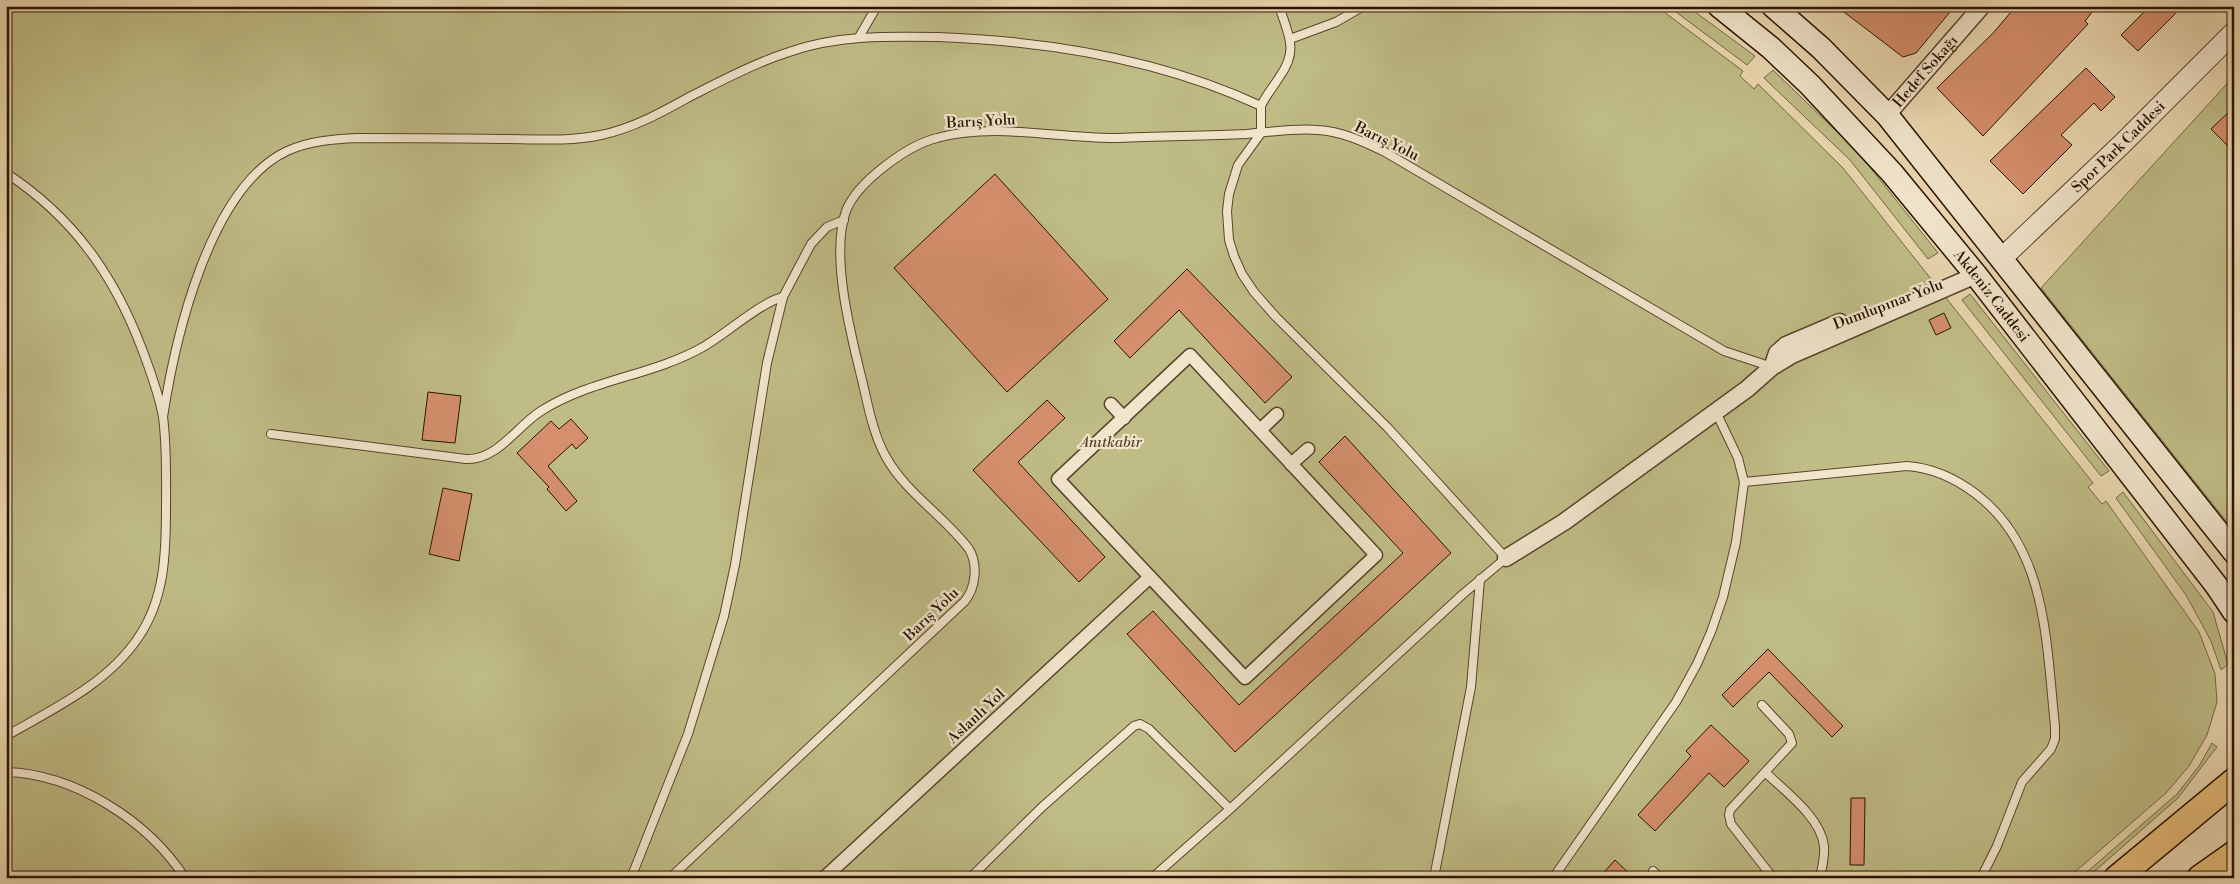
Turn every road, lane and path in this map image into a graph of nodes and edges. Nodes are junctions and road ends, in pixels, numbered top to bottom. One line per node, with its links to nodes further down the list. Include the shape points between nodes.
1 (876, 6): 8 (lane)
2 (1279, 6): 9 (lane)
3 (1364, 6): 9 (lane, via 1336,22)
4 (1719, 6): 16 (main road, Akdeniz Caddesi, via 1770,48 1850,126)
5 (1773, 6): 11 (main road, Akdeniz Caddesi, via 1822,48)
6 (1982, 6): 11 (street, Hedef Sokağı)
7 (2234, 32): 15 (street, Spor Park Caddesi)
8 (859, 37): 10 (lane, via 965,38 1052,47 1139,64 1225,90); 22 (lane, via 788,52 713,85 638,124 599,135 553,139 337,139 287,151 246,185 207,251 177,338)
9 (1290, 38): 10 (lane, via 1292,51 1289,63)
10 (1261, 106): 12 (lane)
11 (1887, 115): 15 (main road, Akdeniz Caddesi)
12 (1261, 133): 14 (lane, Barış Yolu, via 1104,138 1009,132 948,135 913,148 878,173 852,199); 18 (lane, Barış Yolu, via 1319,130 1346,136 1386,152 1724,351); 30 (lane, via 1238,165 1229,194 1228,231 1242,274 1276,317 1388,428)
13 (6, 173): 22 (lane, via 28,187 62,217 99,262 128,312 150,370)
14 (844, 220): 17 (lane, via 827,227 816,239 800,262); 44 (lane, Barış Yolu, via 842,268 846,311 880,444 892,467 968,549 974,564 972,590 965,601)
15 (2002, 258): 16 (main road); 29 (main road, Akdeniz Caddesi)
16 (1976, 275): 18 (street, Dumlupınar Yolu); 33 (main road, Akdeniz Caddesi)
17 (783, 297): 25 (lane, via 688,355 607,381 558,401 481,457 466,459); 43 (lane, via 767,363 724,616 688,734)
18 (1772, 367): 20 (street, Dumlupınar Yolu)
19 (1111, 404): 23 (street)
20 (1716, 412): 28 (lane, via 1738,458); 30 (street, Dumlupınar Yolu, via 1564,522)
21 (1277, 414): 24 (street)
22 (163, 417): 35 (lane, via 166,554 157,599 149,618 121,659 96,682)
23 (1124, 418): 24 (street, via 1190,355); 31 (street, via 1058,479)
24 (1260, 430): 27 (street)
25 (271, 434)
26 (1308, 449): 27 (street)
27 (1291, 464): 31 (street, via 1376,555 1245,678)
28 (1744, 482): 49 (lane, via 1736,542 1723,596 1697,664 1649,744); 53 (lane, via 1922,467 1969,488 2012,530 2022,547 2038,594 2055,739 2051,749 2022,782 1998,846)
29 (2234, 552)
30 (1506, 558): 32 (lane)
31 (1150, 577): 45 (street, Aslanlı Yol)
32 (1480, 579): 39 (lane); 48 (lane, via 1471,687)
33 (2234, 612)
34 (1762, 705): 37 (lane, via 1789,734 1792,743)
35 (6, 736)
36 (6, 772): 42 (lane, via 54,781 112,807 139,828)
37 (1766, 773): 51 (lane, via 1728,815 1730,824); 52 (lane, via 1820,831 1824,856)
38 (2234, 781): 54 (main road)
39 (1230, 809): 46 (lane, via 1149,729 1140,724 1042,807); 47 (lane)
40 (2234, 854): 55 (main road)
41 (1653, 870): 50 (lane)
42 (185, 878)
43 (631, 878)
44 (670, 878)
45 (824, 878)
46 (970, 878)
47 (1152, 878)
48 (1434, 878)
49 (1553, 878)
50 (1660, 878)
51 (1773, 878)
52 (1820, 878)
53 (1981, 878)
54 (2117, 878)
55 (2200, 878)

